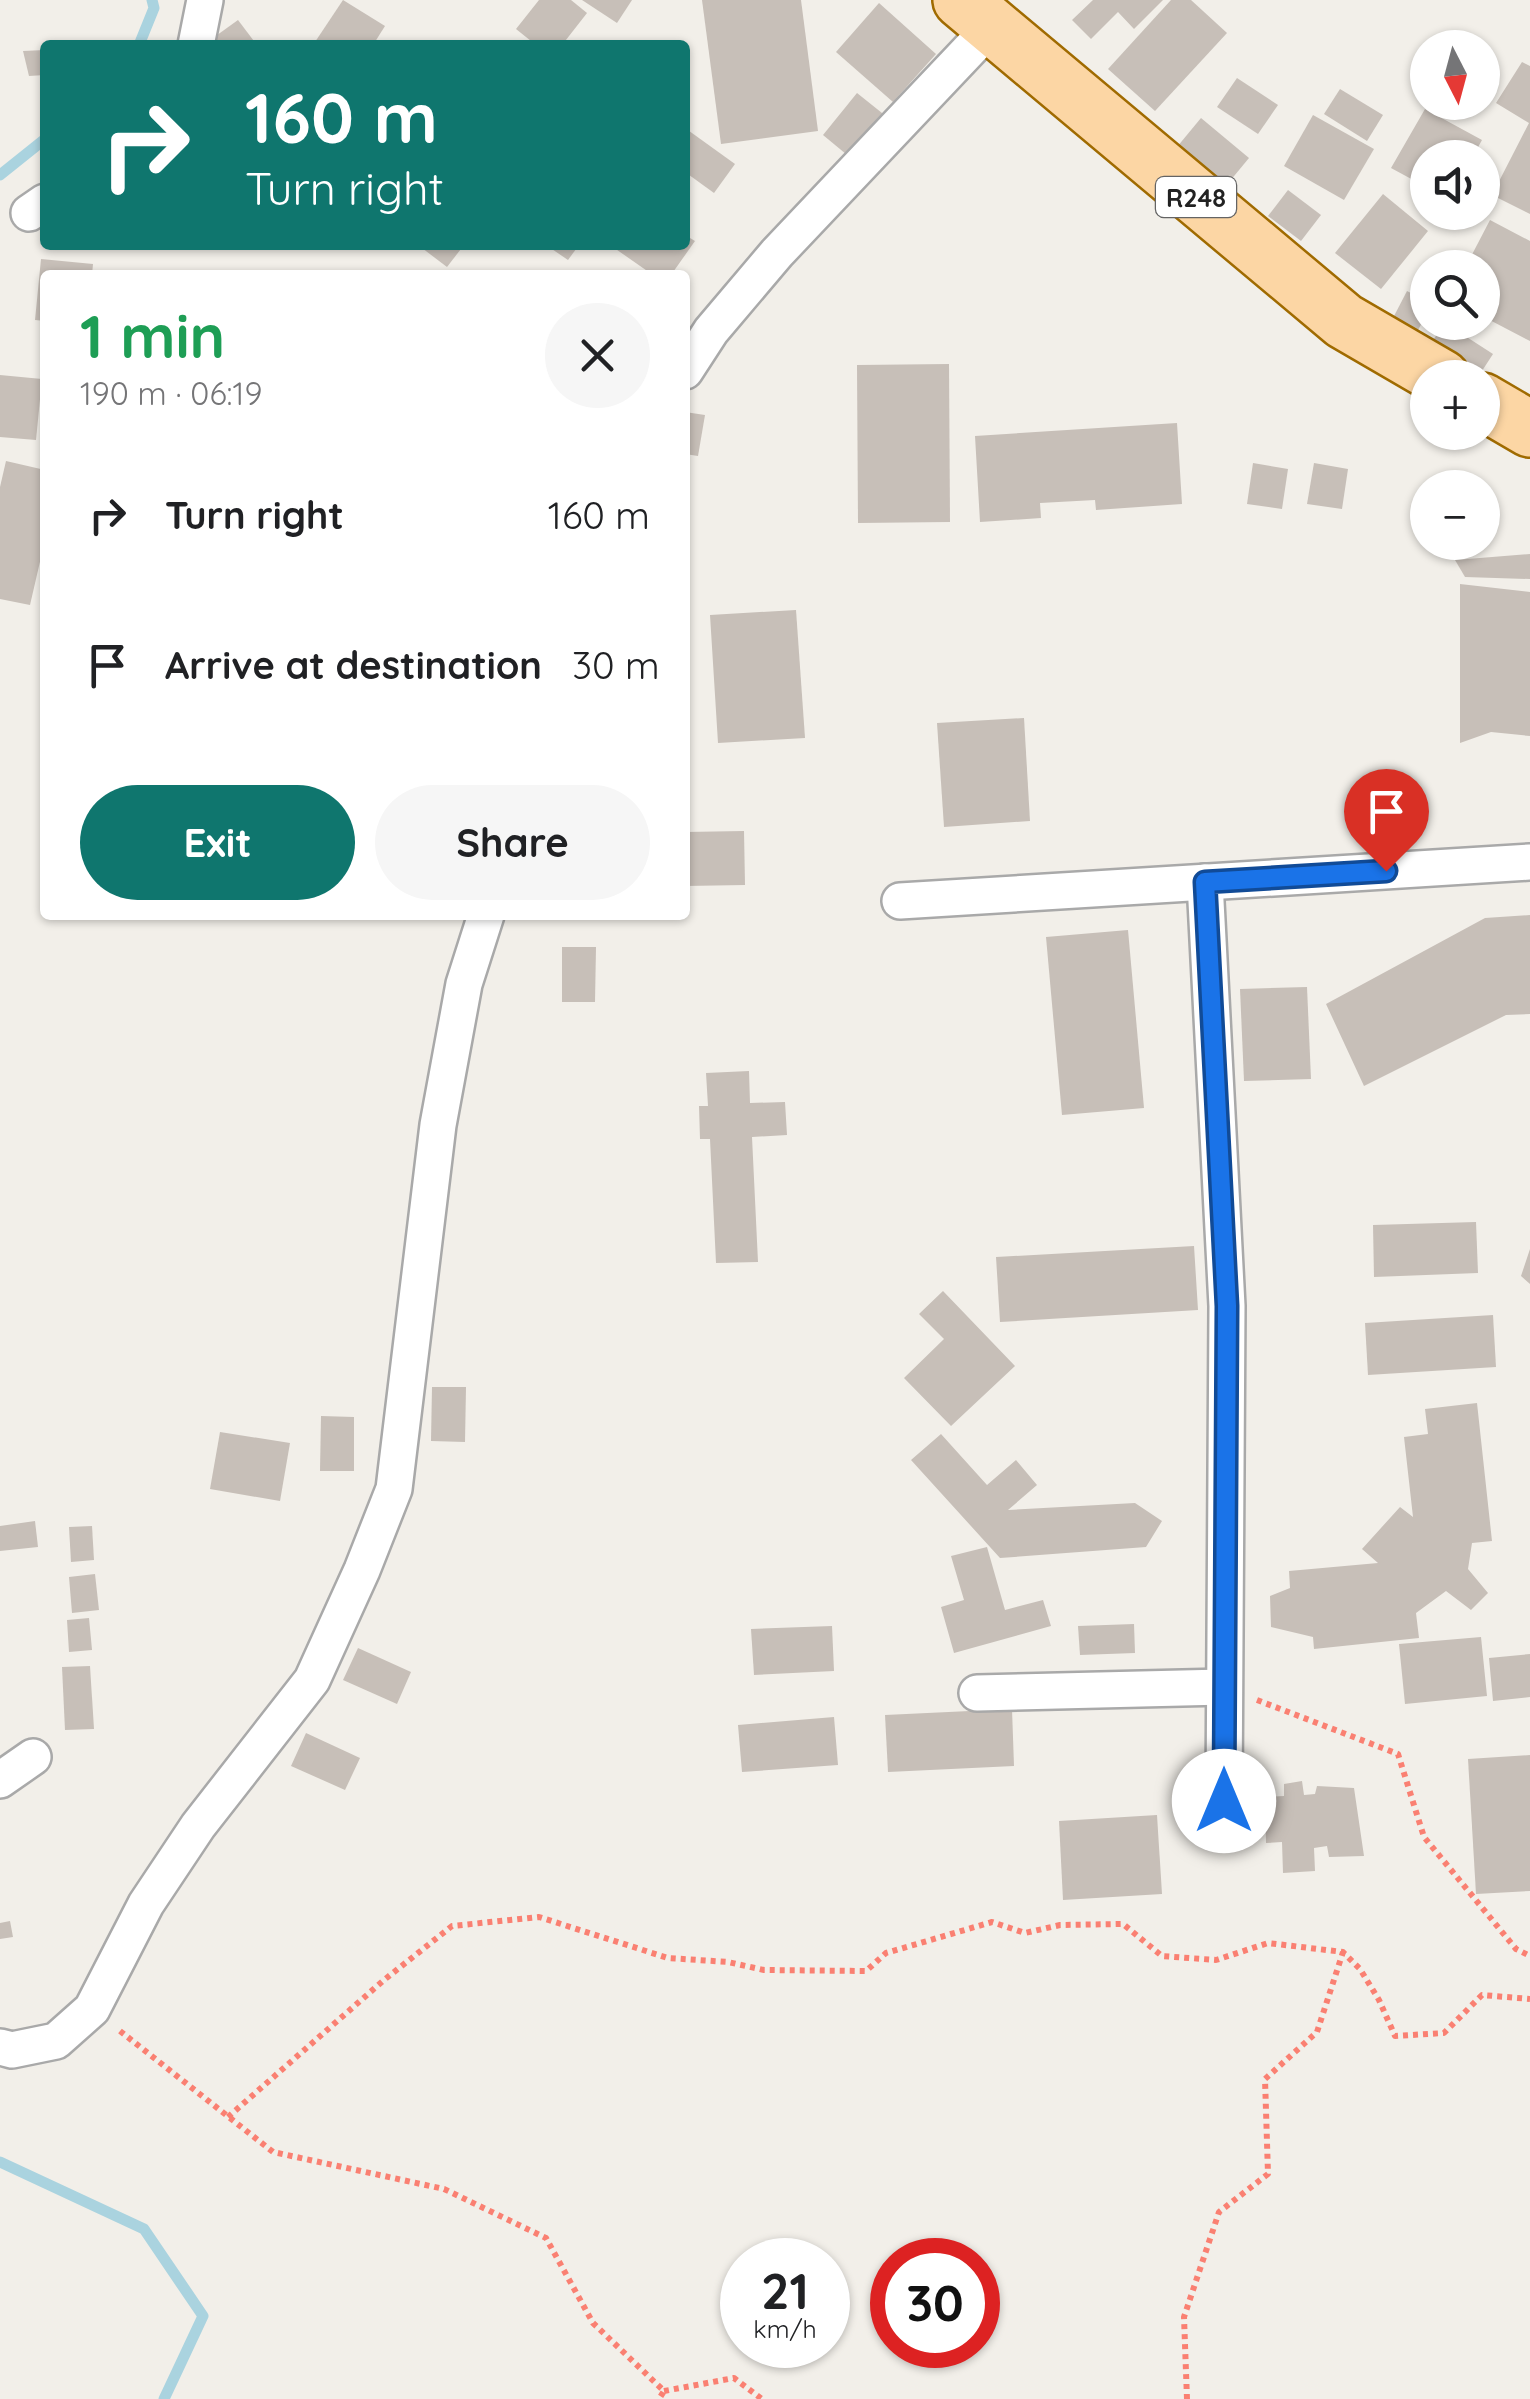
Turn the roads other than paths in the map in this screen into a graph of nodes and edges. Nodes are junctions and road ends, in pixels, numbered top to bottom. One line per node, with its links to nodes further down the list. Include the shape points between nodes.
1 (205, 0): 3 (street)
2 (976, 13): 4 (main road, R248, via 1344,321); 5 (street)
3 (197, 40)
4 (1411, 360)
5 (690, 363)
6 (1500, 412): 7 (main road)
7 (1530, 429)
8 (1530, 862): 9 (street)
9 (1205, 882): 10 (street); 12 (street, via 1227,1306)
10 (900, 901)
11 (484, 920): 17 (street, via 464,984 438,1124 394,1489 312,1680 198,1826 146,1904 92,2010 56,2041 12,2050)
12 (1224, 1687): 13 (street); 16 (street)
13 (977, 1693)
14 (33, 1757): 15 (street)
15 (0, 1780)
16 (1224, 1801)
17 (0, 2046)

